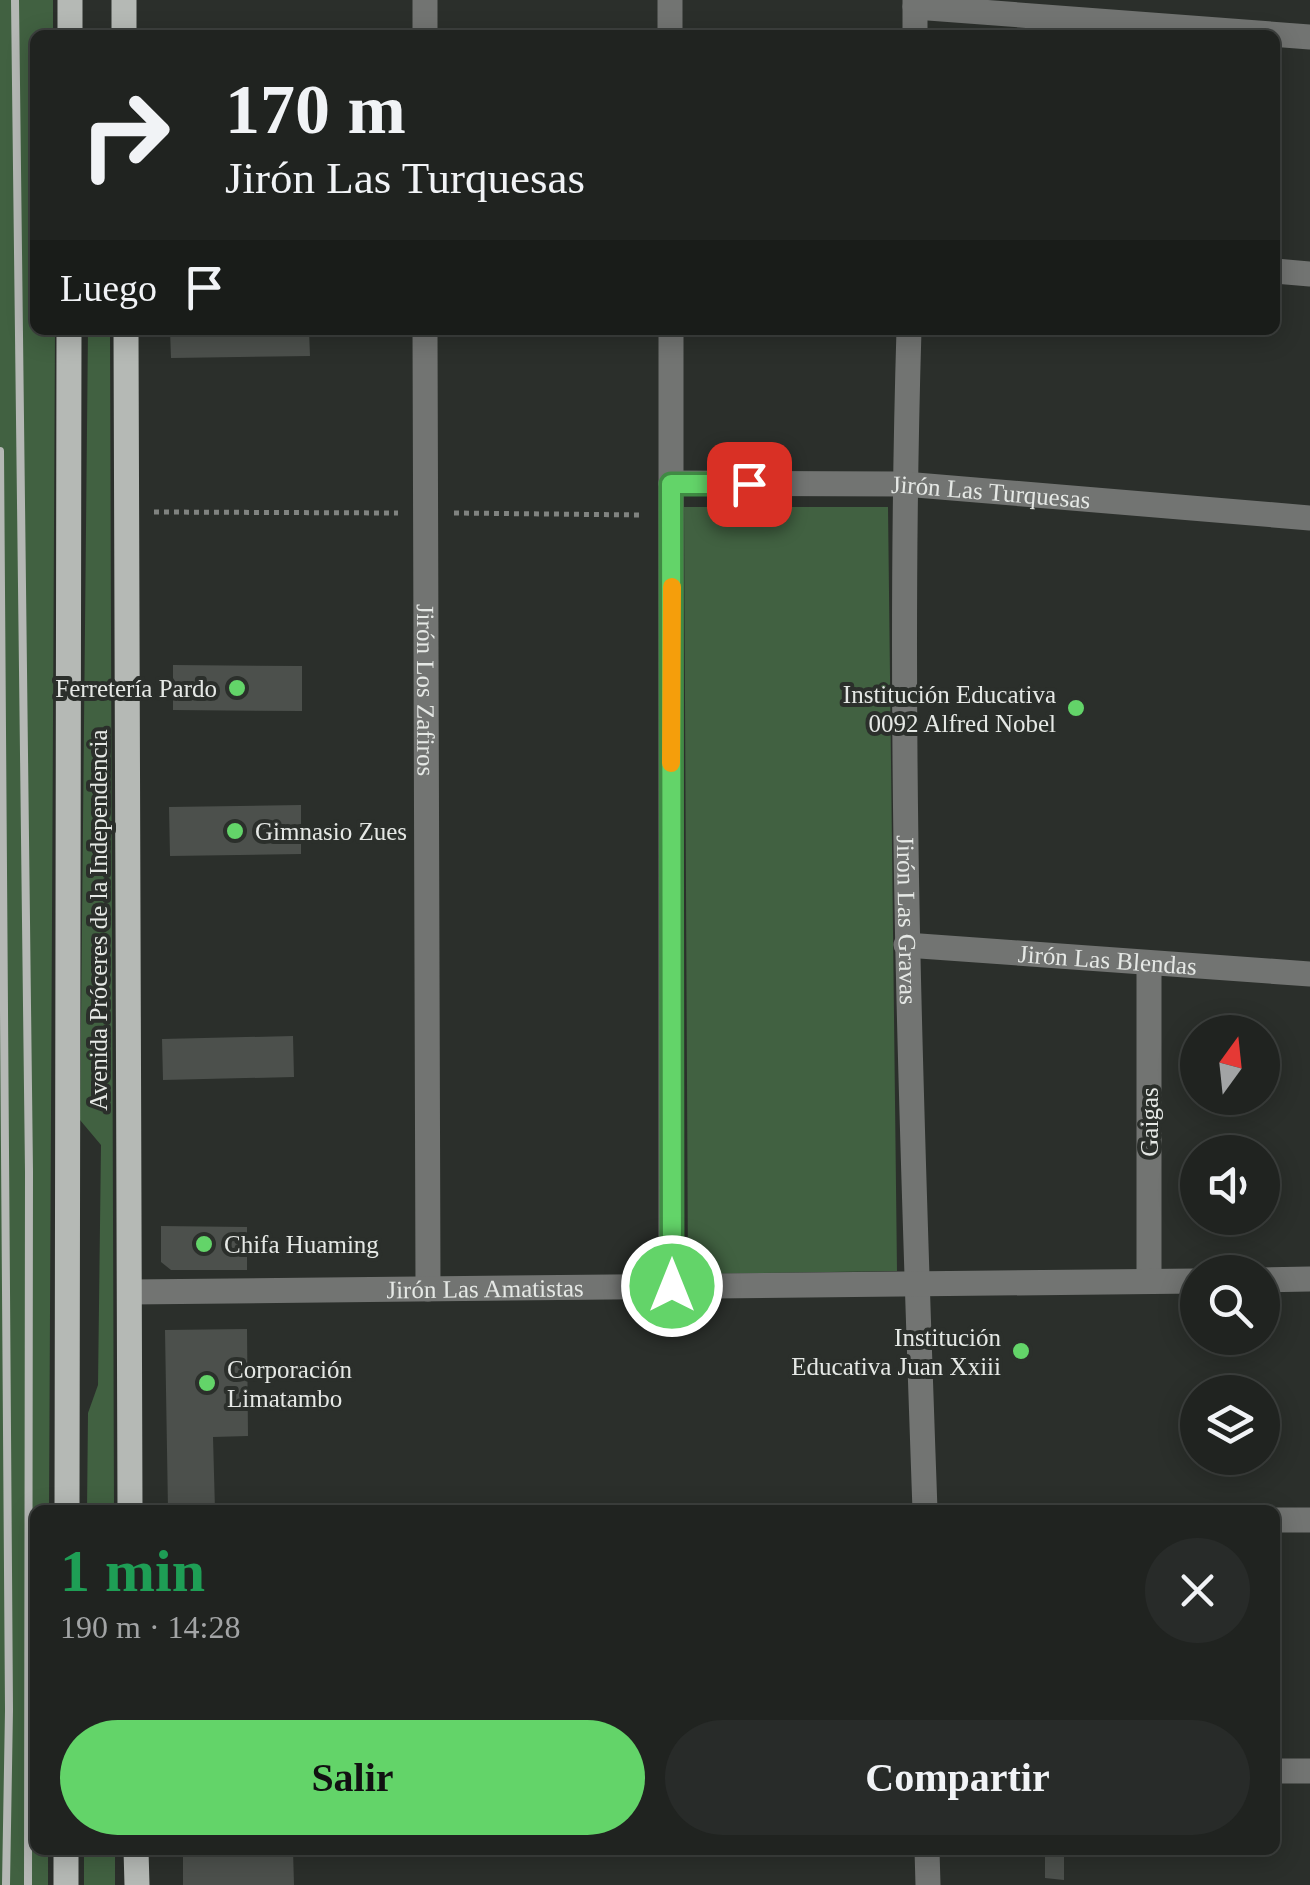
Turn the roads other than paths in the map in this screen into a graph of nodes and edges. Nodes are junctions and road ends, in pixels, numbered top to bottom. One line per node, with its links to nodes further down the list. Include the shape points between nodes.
1 (70, 0): 6 (main road)
2 (124, 0): 7 (main road)
3 (425, 0): 8 (street)
4 (670, 0): 9 (street)
5 (915, 4): 10 (street); 11 (street)
6 (70, 30)
7 (124, 30)
8 (425, 30)
9 (670, 30)
10 (915, 30)
11 (1226, 30)
12 (1280, 34): 13 (street)
13 (1310, 37)
14 (1280, 271): 15 (street)
15 (1310, 274)
16 (70, 335): 35 (main road, Avenida Próceres de la Independencia)
17 (126, 335): 34 (main road, Avenida Próceres de la Independencia)
18 (425, 335): 33 (street, Jirón Los Zafiros)
19 (671, 335): 21 (street)
20 (909, 335): 22 (street, Jirón Las Gravas)
21 (671, 484): 22 (street, Jirón Las Turquesas); 32 (street)
22 (904, 484): 23 (street, Jirón Las Turquesas); 24 (street, Jirón Las Gravas)
23 (1310, 518)
24 (906, 945): 25 (street, Jirón Las Blendas); 31 (street, Jirón Las Gravas)
25 (1150, 962): 26 (street, Jirón Las Blendas); 30 (street, Gaigas)
26 (1310, 974)
27 (1310, 1279): 29 (street)
28 (1180, 1280): 30 (street, Jirón Las Amatistas)
29 (1280, 1280)
30 (1149, 1281): 31 (street, Jirón Las Amatistas)
31 (917, 1284): 32 (street, Jirón Las Amatistas); 37 (street, Jirón Las Gravas)
32 (672, 1286): 33 (street, Jirón Las Amatistas)
33 (428, 1289): 34 (street, Jirón Las Amatistas)
34 (130, 1292): 36 (main road, Avenida Próceres de la Independencia)
35 (66, 1505)
36 (130, 1505)
37 (925, 1505)
38 (1280, 1520): 39 (street)
39 (1310, 1520)
40 (1280, 1771): 41 (street)
41 (1310, 1771)
42 (66, 1855): 45 (main road)
43 (136, 1855): 46 (main road)
44 (928, 1855): 47 (street)
45 (66, 1885)
46 (136, 1885)
47 (928, 1885)

